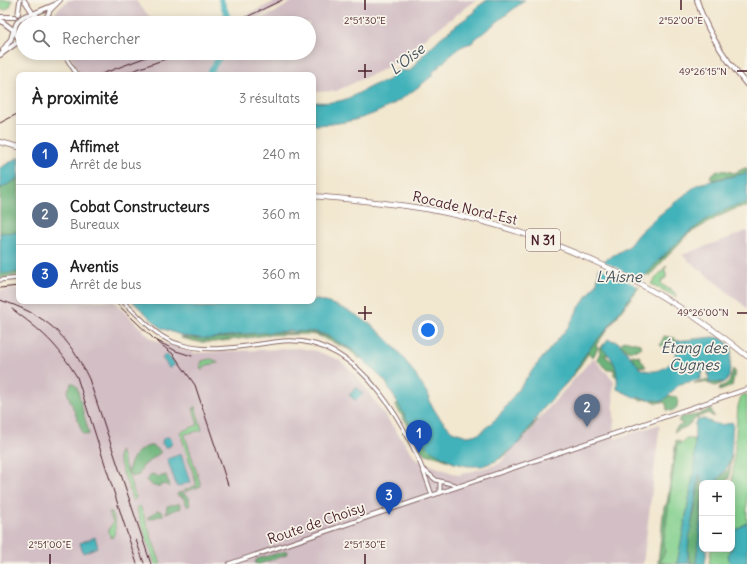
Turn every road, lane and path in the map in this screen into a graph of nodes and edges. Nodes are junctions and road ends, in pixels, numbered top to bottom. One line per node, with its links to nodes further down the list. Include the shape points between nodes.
1 (20, 0): 6 (street)
2 (24, 0): 5 (street)
3 (698, 0): 17 (main road, via 715,42)
4 (59, 1): 5 (main road); 8 (main road)
5 (33, 12): 6 (main road, via 25,11); 7 (main road)
6 (17, 15): 9 (main road)
7 (37, 16)
8 (47, 16)
9 (0, 19): 11 (main road)
10 (16, 19): 11 (main road)
11 (13, 30): 12 (main road); 14 (main road, via 11,39)
12 (16, 36)
13 (16, 44): 14 (main road)
14 (0, 55)
15 (67, 60): 16 (street)
16 (75, 72)
17 (747, 85)
18 (0, 142): 19 (main road)
19 (16, 146)
20 (316, 196): 24 (main road, Rocade Nord-Est / N 31, via 384,202 437,211 502,227 551,243 607,267 661,296 698,319)
21 (16, 278): 22 (street)
22 (0, 280)
23 (125, 304): 26 (street, via 157,334 194,348 297,341 334,351 356,367 384,398)
24 (747, 356)
25 (747, 389): 29 (street, Route de Choisy)
26 (423, 468): 27 (street); 30 (street)
27 (436, 480): 28 (street); 30 (street)
28 (440, 482): 29 (street); 31 (street)
29 (460, 486): 31 (street, Route de Choisy)
30 (430, 488): 32 (street)
31 (440, 493): 32 (street, Route de Choisy)
32 (432, 495): 33 (street, Route de Choisy)
33 (229, 564)

